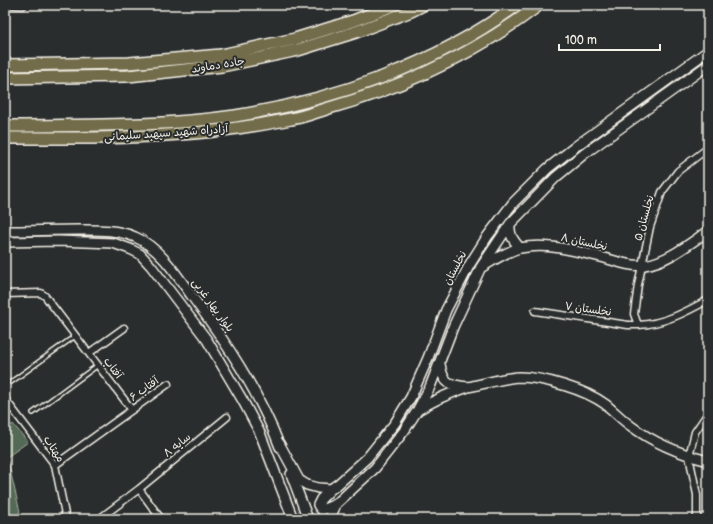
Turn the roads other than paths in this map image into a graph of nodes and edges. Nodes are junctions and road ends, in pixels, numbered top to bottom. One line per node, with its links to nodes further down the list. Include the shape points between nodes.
1 (26, 5): 6 (lane)
2 (394, 5): 8 (highway, جاده دماوند, via 295,39 221,55 129,63)
3 (423, 5): 10 (highway, جاده دماوند, via 356,32 298,50 222,66 128,76)
4 (517, 5): 11 (highway, آزادراه شهید سپهبد سلیمانی, via 455,44 416,63 345,91 290,106 179,122)
5 (540, 5): 12 (highway, آزادراه شهید سپهبد سلیمانی, via 454,59 387,89 293,119 180,134)
6 (5, 6)
7 (708, 51): 44 (street, نخلستان, via 576,146 547,169 513,204 486,237 470,264 446,310 411,397 396,423 367,458)
8 (5, 65)
9 (708, 65): 14 (street, نخلستان, via 584,154 556,177)
10 (5, 78)
11 (5, 126)
12 (5, 138)
13 (708, 148): 19 (street, نخلستان ۵, via 678,171 662,192 650,227)
14 (510, 224): 18 (street, via 510,232); 20 (street, نخلستان)
15 (5, 231): 39 (street, بلوار بهار غربی, via 110,230 136,237 144,242 177,276 220,334 252,388)
16 (708, 231): 19 (street, via 675,253)
17 (5, 242): 51 (street, via 113,243 140,254 207,340 243,401 260,433)
18 (520, 248): 19 (street, نخلستان ۸, via 567,249); 20 (street)
19 (643, 266): 24 (street, نخلستان ۵, via 634,310)
20 (481, 267): 28 (street, نخلستان, via 460,310)
21 (5, 294): 26 (street, آفتاب, via 41,293)
22 (708, 300): 24 (street, نخلستان ۷, via 684,313 659,322)
23 (535, 311): 24 (street, نخلستان ۷)
24 (638, 325)
25 (124, 328): 27 (street)
26 (75, 336): 27 (street, آفتاب); 30 (lane)
27 (89, 353): 29 (street, آفتاب)
28 (440, 363): 32 (street, via 446,381 453,386); 35 (street, نخلستان)
29 (98, 365): 34 (street, آفتاب); 36 (lane)
30 (11, 382)
31 (168, 384): 34 (street, آفتاب ۶)
32 (468, 387): 35 (street, via 449,393); 40 (street, via 519,378 574,388 604,403 630,426 659,444)
33 (5, 399): 42 (street, مهتاب)
34 (132, 410): 42 (street)
35 (417, 411): 45 (street, نخلستان, via 375,468)
36 (33, 413)
37 (708, 413): 40 (street, via 695,432)
38 (227, 417): 43 (street, سایه ۸)
39 (278, 443): 44 (street, via 299,480 307,485); 52 (street, بلوار بهار غربی)
40 (689, 456): 41 (street); 54 (street, via 697,495)
41 (708, 461)
42 (55, 465): 47 (street, مهتاب)
43 (139, 489): 46 (street, سایه ۸); 50 (street)
44 (331, 489): 45 (street, نخلستان, via 318,505 322,510)
45 (336, 504): 53 (street, نخلستان)
46 (107, 513): 48 (street, سایه ۸); 49 (street)
47 (66, 519)
48 (99, 519)
49 (112, 519)
50 (162, 519)
51 (293, 519)
52 (308, 519)
53 (330, 519)
54 (697, 519)

